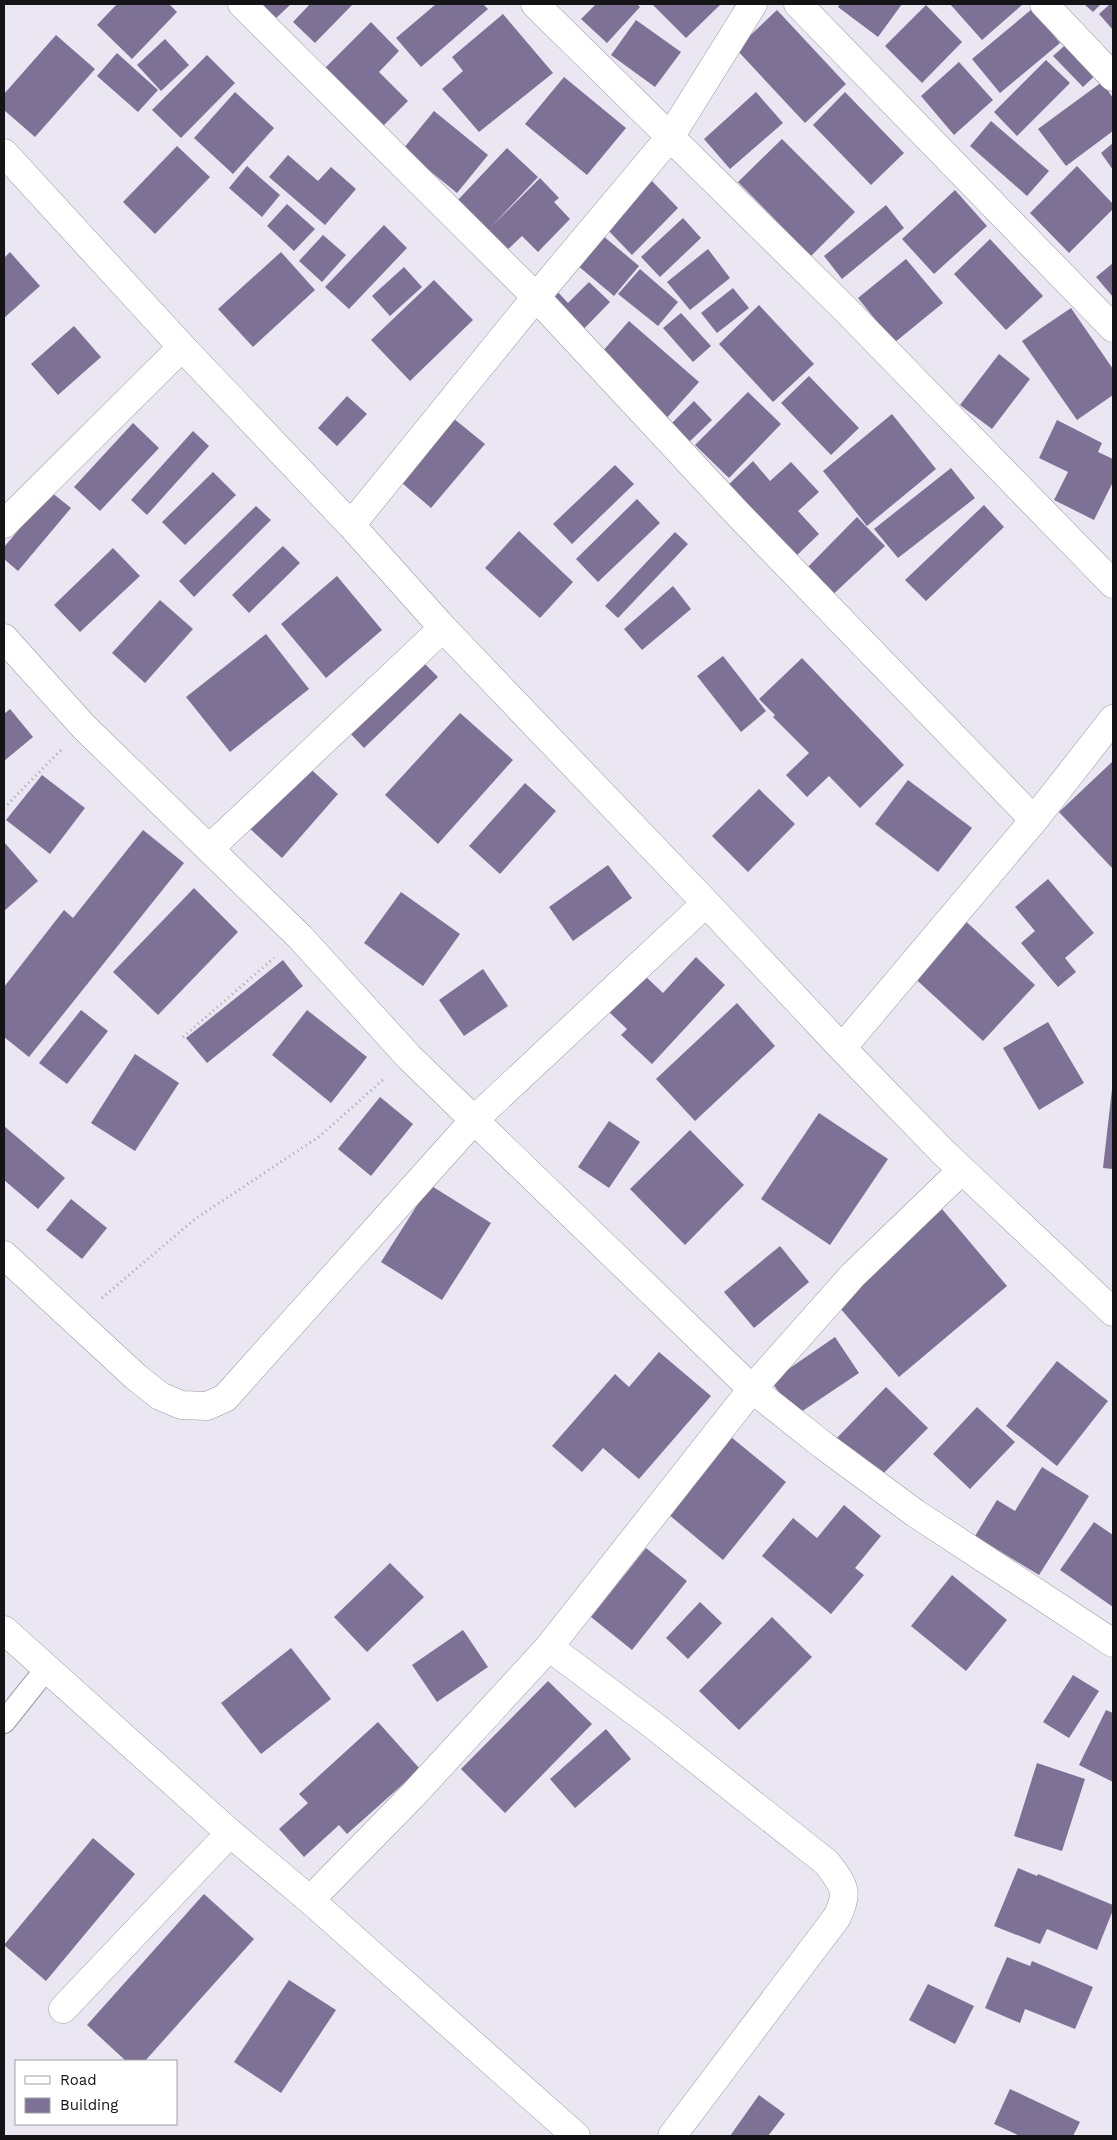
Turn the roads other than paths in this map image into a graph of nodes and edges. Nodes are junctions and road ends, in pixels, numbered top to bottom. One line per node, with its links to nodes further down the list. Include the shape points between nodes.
1 (242, 4): 9 (street)
2 (535, 4): 7 (street)
3 (753, 4): 7 (street)
4 (798, 4): 10 (street)
5 (1044, 4): 6 (street)
6 (1113, 77)
7 (670, 137): 9 (street); 14 (street, via 846,310)
8 (4, 153): 11 (street)
9 (536, 297): 13 (street); 18 (street, via 756,533)
10 (1113, 328)
11 (182, 346): 12 (street); 13 (street)
12 (4, 524)
13 (351, 524): 15 (street)
14 (1113, 584)
15 (443, 628): 19 (street); 20 (street)
16 (4, 638): 19 (street, via 84,727)
17 (1113, 718): 18 (street)
18 (1034, 820): 21 (street)
19 (210, 848): 22 (street, via 300,937 409,1057)
20 (706, 903): 21 (street); 22 (street)
21 (842, 1048): 23 (street)
22 (475, 1119): 24 (street, via 225,1398 207,1406 181,1405 160,1396); 26 (street)
23 (962, 1170): 25 (street); 26 (street, via 853,1275)
24 (4, 1254)
25 (1113, 1312)
26 (752, 1389): 28 (street, via 915,1512); 29 (street)
27 (4, 1630): 30 (street)
28 (1113, 1643)
29 (549, 1647): 33 (street, via 413,1795); 36 (street, via 827,1863 842,1884 844,1902 837,1917)
30 (47, 1668): 31 (lane); 32 (street)
31 (4, 1722)
32 (230, 1833): 33 (street); 34 (street)
33 (310, 1900): 35 (street)
34 (63, 2009)
35 (576, 2136)
36 (672, 2136)

